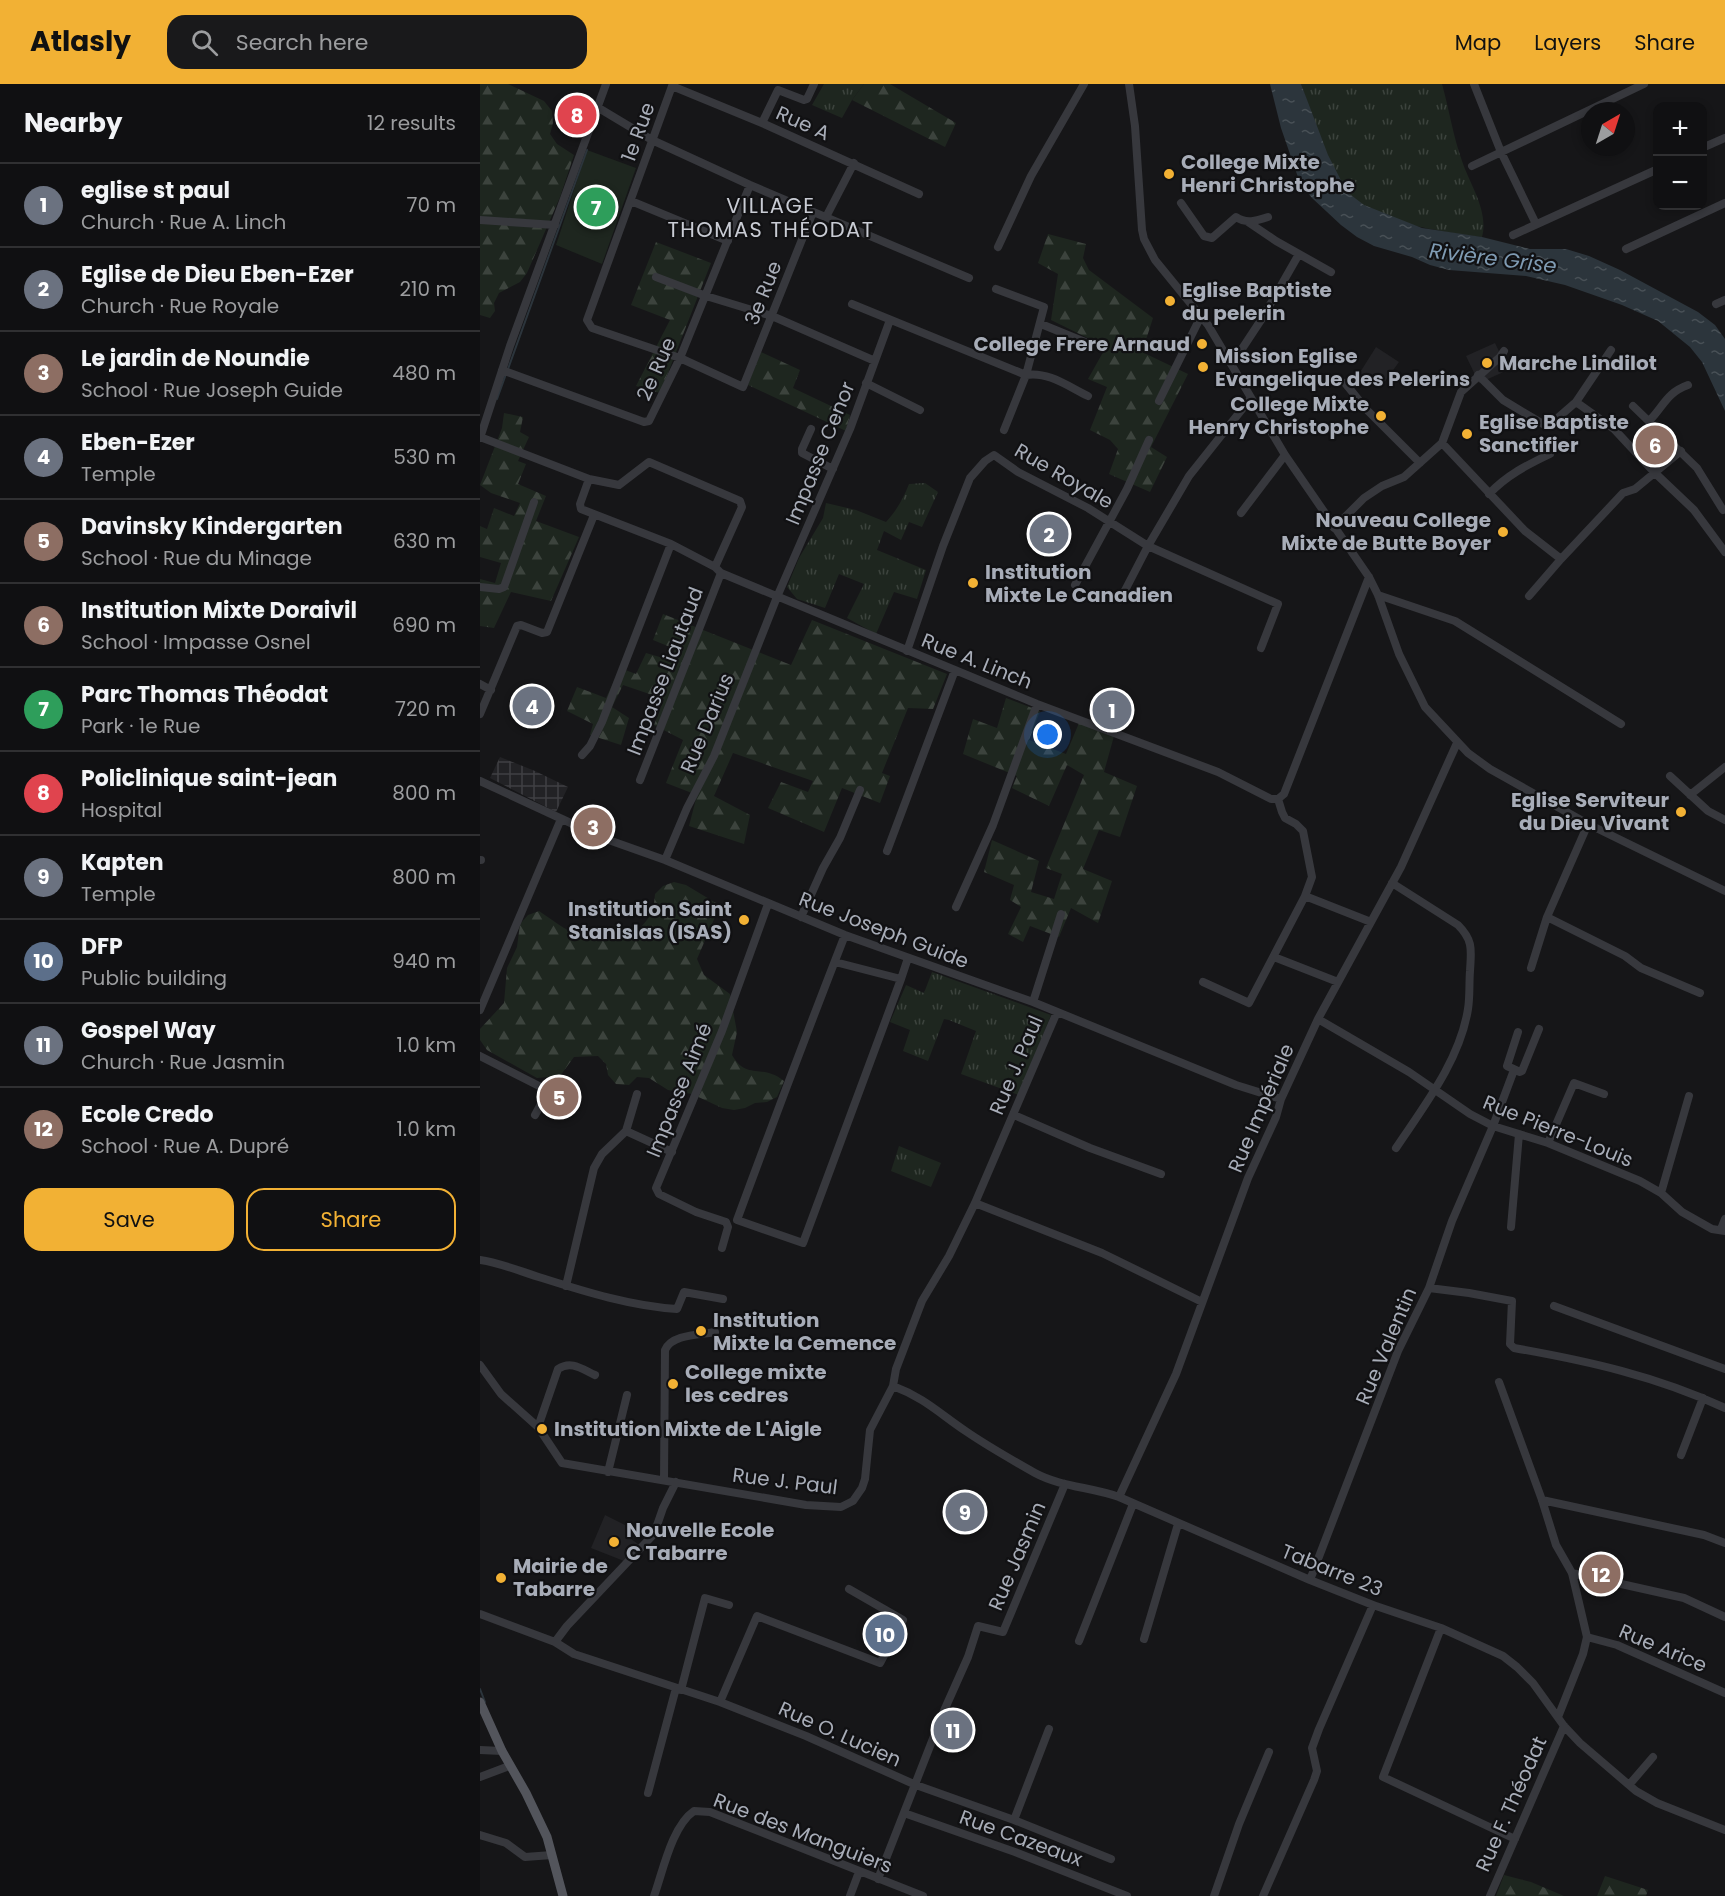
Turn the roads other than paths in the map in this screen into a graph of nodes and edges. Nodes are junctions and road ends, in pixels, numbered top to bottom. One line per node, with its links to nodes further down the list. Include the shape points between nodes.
1 (606, 84): 8 (street)
2 (813, 84): 9 (street, via 804,100 778,90)
3 (1084, 84): 31 (street, via 1031,176)
4 (1129, 84): 43 (street, via 1144,239 1155,260)
5 (1474, 84): 13 (street)
6 (1644, 84): 13 (street)
7 (672, 86): 9 (street, Rue A); 11 (street, 1e Rue)
8 (597, 108): 11 (street); 28 (street)
9 (762, 123): 14 (street, Rue A)
10 (1725, 138): 12 (street)
11 (652, 140): 17 (street); 19 (street, 1e Rue)
12 (1707, 146)
13 (1501, 152): 15 (street); 27 (street)
14 (854, 163): 18 (street, Rue A); 23 (street)
15 (1472, 166)
16 (1653, 171): 27 (street)
17 (750, 185): 22 (street); 30 (street, 2e Rue)
18 (920, 194)
19 (631, 201): 30 (street); 49 (street, 1e Rue, via 588,324)
20 (1181, 203): 26 (street, via 1204,236 1212,238 1236,217)
21 (1725, 203): 32 (street)
22 (813, 212): 23 (street); 42 (street, 3e Rue)
23 (826, 217): 36 (street)
24 (1268, 217): 26 (street)
25 (480, 220): 28 (street)
26 (1248, 222): 33 (street)
27 (1536, 224): 29 (street)
28 (555, 225): 52 (street)
29 (1513, 235)
30 (728, 241): 38 (street, 2e Rue)
31 (998, 247)
32 (1626, 249)
33 (1299, 254): 34 (street); 51 (street)
34 (1331, 272)
35 (656, 277): 38 (street)
36 (969, 278)
37 (996, 289): 45 (street, via 1042,305)
38 (706, 296): 42 (street); 49 (street, 2e Rue)
39 (1725, 300): 41 (street)
40 (852, 304): 44 (street)
41 (1716, 304)
42 (772, 316): 49 (street, 3e Rue, via 743,387); 50 (street)
43 (1201, 316): 51 (street); 60 (street)
44 (890, 320): 50 (street, Impasse Cenor); 53 (street)
45 (1041, 324): 46 (street); 53 (street)
46 (1085, 342)
47 (1611, 350): 61 (street)
48 (1504, 351): 54 (street)
49 (680, 358): 52 (street, 2e Rue, via 653,416 644,422)
50 (874, 361): 56 (street, Impasse Cenor)
51 (1232, 364): 59 (street)
52 (502, 370): 64 (street)
53 (1026, 375): 58 (street, via 1048,376); 67 (street)
54 (1479, 375): 61 (street, via 1503,400 1543,424 1553,422); 70 (street, via 1461,392)
55 (1345, 382): 74 (street)
56 (866, 383): 63 (street); 75 (street, Impasse Cenor)
57 (1688, 385): 65 (street, via 1664,400)
58 (1088, 396)
59 (1251, 398): 73 (street); 86 (street, via 1189,476)
60 (1159, 400)
61 (1576, 402): 76 (street, via 1614,429)
62 (1633, 406): 65 (street)
63 (920, 410)
64 (482, 421): 68 (street)
65 (1649, 422): 71 (street)
66 (811, 429): 75 (street, via 802,453)
67 (1004, 430)
68 (481, 438): 77 (street)
69 (1149, 440): 83 (street)
70 (1442, 443): 74 (street); 78 (street)
71 (1681, 451): 76 (street); 80 (street, via 1697,468)
72 (1550, 454): 78 (street, via 1515,471)
73 (1285, 455): 81 (street); 84 (street)
74 (1420, 463): 84 (street, via 1404,477 1364,498)
75 (833, 469): 95 (street, Impasse Cenor)
76 (1654, 472): 87 (street, via 1694,510); 88 (street, via 1635,489 1623,493)
77 (589, 479): 82 (street, via 580,507); 89 (street, Impasse Liautaud, via 619,484 649,462 740,501 742,507)
78 (1489, 494): 88 (street)
79 (534, 502): 92 (street, via 504,587)
80 (1723, 510)
81 (1241, 513)
82 (594, 515): 85 (street, Rue A. Linch); 101 (street, via 547,632 517,626)
83 (1109, 522): 86 (street, Rue Royale); 91 (street); 98 (street, Rue Royale, via 1018,472 994,454 970,478)
84 (1334, 528): 90 (street)
85 (671, 544): 89 (street, Rue A. Linch); 106 (street, via 602,722)
86 (1148, 546): 96 (street); 97 (street, Rue Royale, via 1278,604)
87 (1725, 552)
88 (1561, 559): 94 (street)
89 (718, 570): 95 (street, Rue A. Linch); 109 (street, Impasse Liautaud)
90 (1369, 577): 93 (street); 113 (street, via 1284,794)
91 (1075, 585)
92 (480, 587)
93 (1378, 595): 104 (street, via 1455,621); 105 (street, via 1425,707)
94 (1529, 596)
95 (777, 597): 98 (street, Rue A. Linch); 118 (street, Rue Darius, via 714,756)
96 (1120, 600)
97 (1261, 648)
98 (907, 651): 99 (street, Rue A. Linch)
99 (955, 670): 102 (street, Rue A. Linch); 117 (street)
100 (480, 684): 101 (street)
101 (491, 690): 103 (street)
102 (1037, 704): 113 (street, Rue A. Linch, via 1218,772); 123 (street, via 993,825)
103 (480, 714)
104 (1621, 724)
105 (1457, 743): 116 (street, via 1490,769); 119 (street, Rue Impériale)
106 (582, 754)
107 (1725, 767): 112 (street)
108 (1670, 776): 112 (street)
109 (640, 780)
110 (480, 781): 114 (street, Rue Joseph Guide)
111 (860, 790): 126 (street)
112 (1690, 795): 115 (street)
113 (1278, 799): 121 (street, via 1286,818 1303,831 1312,877)
114 (561, 819): 118 (street, Rue Joseph Guide); 138 (street)
115 (1725, 820)
116 (1588, 824): 120 (street); 125 (street)
117 (887, 851)
118 (665, 860): 122 (street, Rue Joseph Guide)
119 (1392, 883): 127 (street, Rue Impériale); 145 (street, via 1458,925 1471,945 1468,1009 1458,1043)
120 (1725, 891)
121 (1305, 896): 127 (street); 129 (street)
122 (768, 904): 126 (street, Rue Joseph Guide); 157 (street, Impasse Aimé, via 732,1006)
123 (956, 907)
124 (1061, 914): 137 (street)
125 (1547, 916): 132 (street); 136 (street, via 1641,968)
126 (801, 917): 128 (street, Rue Joseph Guide)
127 (1371, 922): 135 (street, Rue Impériale)
128 (845, 935): 130 (street, Rue Joseph Guide); 131 (street)
129 (1274, 957): 134 (street, via 1248,1004); 135 (street)
130 (908, 958): 133 (street); 137 (street, Rue Joseph Guide)
131 (835, 962): 133 (street); 133 (street, via 737,1220 803,1243)
132 (1531, 968)
133 (900, 980)
134 (1203, 982)
135 (1338, 982): 140 (street, Rue Impériale)
136 (1700, 993)
137 (1033, 1002): 139 (street, Rue Joseph Guide)
138 (480, 1010)
139 (1057, 1012): 149 (street, Rue Joseph Guide); 151 (street, Rue J. Paul)
140 (1318, 1019): 145 (street, Rue Pierre-Louis); 149 (street, Rue Impériale)
141 (1539, 1029): 144 (street, via 1522,1071)
142 (1518, 1032): 144 (street, via 1507,1066)
143 (480, 1056): 150 (street, via 545,1089 546,1095)
144 (1514, 1070): 152 (street, Rue Valentin)
145 (1434, 1090): 152 (street, Rue Pierre-Louis); 156 (street)
146 (637, 1094): 153 (street)
147 (1604, 1094): 155 (street, via 1574,1083)
148 (1689, 1096): 159 (street)
149 (1281, 1100): 169 (street, Rue Impériale)
150 (534, 1115)
151 (1014, 1115): 158 (street); 160 (street, Rue J. Paul)
152 (1493, 1126): 154 (street, Rue Pierre-Louis); 167 (street, Rue Valentin, via 1452,1221)
153 (626, 1131): 157 (street); 166 (street, via 602,1154 594,1168)
154 (1519, 1134): 155 (street, Rue Pierre-Louis); 162 (street)
155 (1548, 1143): 159 (street, Rue Pierre-Louis)
156 (1396, 1148)
157 (672, 1152): 164 (street, Impasse Aimé, via 657,1191 696,1212 726,1222)
158 (1161, 1174)
159 (1661, 1193): 163 (street, Rue Pierre-Louis, via 1682,1212 1712,1229)
160 (975, 1203): 169 (street, via 1102,1253); 176 (street, Rue J. Paul, via 922,1301)
161 (1725, 1219): 163 (street)
162 (1511, 1227)
163 (1723, 1230)
164 (722, 1248)
165 (480, 1260): 166 (street)
166 (566, 1286): 168 (street, via 621,1301 676,1309 684,1292)
167 (1429, 1288): 178 (street, via 1512,1301 1510,1344 1514,1348 1583,1360); 192 (street, Rue Valentin, via 1398,1351)
168 (723, 1299)
169 (1202, 1302): 186 (street, Rue Impériale, via 1176,1374)
170 (1554, 1306): 173 (street)
171 (715, 1332): 183 (street, via 676,1339 665,1350)
172 (480, 1365): 180 (street, Rue J. Paul, via 501,1395)
173 (1725, 1369)
174 (595, 1375): 180 (street, via 567,1364 558,1369)
175 (1499, 1382): 187 (street)
176 (893, 1386): 184 (street, Rue J. Paul, via 870,1430 862,1488 846,1505 806,1505); 185 (street, Tabarre 23, via 927,1402 966,1432 1029,1470)
177 (627, 1395): 182 (street)
178 (1703, 1398): 179 (street); 181 (street)
179 (1725, 1408)
180 (538, 1427): 182 (street, Rue J. Paul, via 561,1463)
181 (1681, 1455)
182 (608, 1472): 183 (street, Rue J. Paul)
183 (664, 1480): 184 (street, Rue J. Paul)
184 (676, 1482): 202 (street, via 654,1534)
185 (1065, 1484): 186 (street, Tabarre 23); 217 (street, Rue Jasmin, via 1003,1632 978,1626)
186 (1119, 1497): 188 (street, Tabarre 23)
187 (1542, 1500): 190 (street); 191 (street, via 1556,1545)
188 (1133, 1504): 189 (street, Tabarre 23); 201 (street)
189 (1178, 1524): 192 (street, Tabarre 23); 200 (street)
190 (1725, 1543)
191 (1572, 1573): 197 (street, via 1684,1598); 199 (street)
192 (1310, 1580): 195 (street, Tabarre 23)
193 (849, 1589): 206 (street, via 903,1620 880,1663 757,1616)
194 (729, 1605): 203 (street, via 705,1598)
195 (1373, 1605): 198 (street, Tabarre 23); 235 (street, via 1312,1748 1317,1770 1314,1780)
196 (480, 1614): 202 (street, Rue O. Lucien)
197 (1725, 1617)
198 (1441, 1628): 207 (street, Tabarre 23, via 1488,1648 1517,1666); 224 (street, via 1383,1777)
199 (1587, 1637): 204 (street, Rue Arice, via 1617,1645); 207 (street)
200 (1144, 1639)
201 (1079, 1641)
202 (555, 1642): 203 (street, Rue O. Lucien, via 574,1654)
203 (679, 1689): 206 (street, Rue O. Lucien); 219 (street)
204 (1725, 1693)
205 (480, 1702): 208 (main road)
206 (720, 1702): 217 (street, Rue O. Lucien)
207 (1558, 1717): 209 (street, Tabarre 23)
208 (484, 1718): 212 (main road)
209 (1564, 1726): 218 (street, Tabarre 23); 224 (street, Rue F. Théodat)
210 (1049, 1729): 221 (street)
211 (480, 1750): 212 (street)
212 (502, 1751): 215 (main road)
213 (1269, 1752): 234 (street)
214 (1653, 1757): 218 (street)
215 (509, 1766): 216 (street); 225 (main road, via 540,1821)
216 (480, 1777)
217 (916, 1785): 220 (street, Rue Jasmin); 221 (street, Rue O. Lucien)
218 (1629, 1785): 222 (street, Tabarre 23, via 1657,1803)
219 (648, 1793)
220 (904, 1813): 228 (street, Rue Jasmin); 233 (street, Rue Cazeaux)
221 (1014, 1820): 226 (street, Rue O. Lucien)
222 (1725, 1830)
223 (480, 1835): 225 (street, via 506,1843 525,1857)
224 (1515, 1839): 236 (street, Rue F. Théodat)
225 (552, 1855): 229 (main road)
226 (1111, 1859)
227 (859, 1872): 228 (street, Rue des Manguiers); 230 (street, Rue des Manguiers, via 710,1812 694,1810 678,1827); 231 (street)
228 (878, 1879): 232 (street, Rue des Manguiers)
229 (563, 1896)
230 (654, 1896)
231 (850, 1896)
232 (923, 1896)
233 (1127, 1896)
234 (1214, 1896)
235 (1263, 1896)
236 (1490, 1896)

